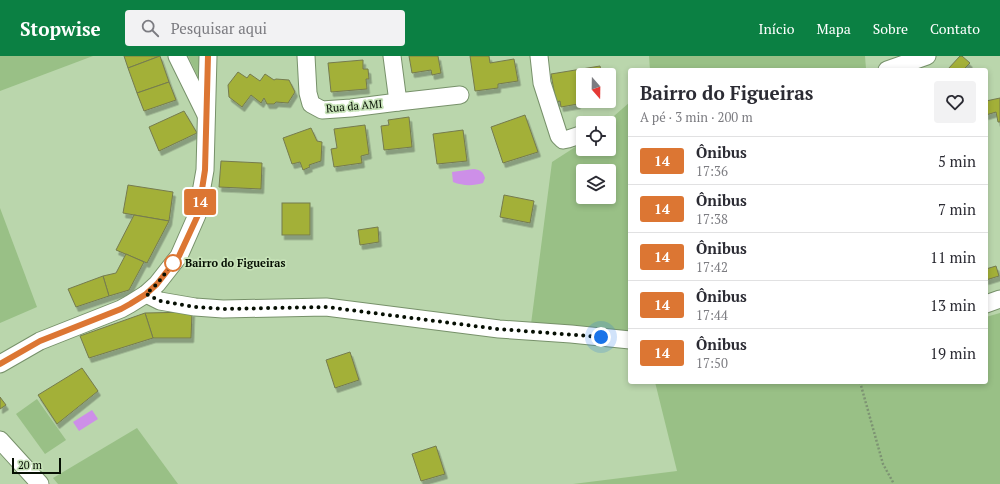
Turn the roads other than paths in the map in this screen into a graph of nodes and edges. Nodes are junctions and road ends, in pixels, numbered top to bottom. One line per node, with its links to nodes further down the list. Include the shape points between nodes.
1 (177, 56): 10 (street)
2 (208, 56): 10 (street)
3 (306, 56): 9 (street, Rua da AMI, via 311,104 322,110)
4 (392, 56): 9 (street, Rua da AMI)
5 (539, 56): 11 (street, via 542,83 560,136 563,140)
6 (927, 56): 7 (street)
7 (893, 68)
8 (460, 95): 9 (street, Rua da AMI)
9 (398, 102)
10 (207, 117): 12 (street, via 205,170 198,215 179,256)
11 (576, 136)
12 (146, 294): 15 (street, via 160,301 195,307 326,307 498,329); 16 (street, via 121,309 40,341)
13 (1000, 298): 14 (street)
14 (988, 303)
15 (628, 340)
16 (0, 364)
17 (0, 440): 18 (street)
18 (40, 484)

